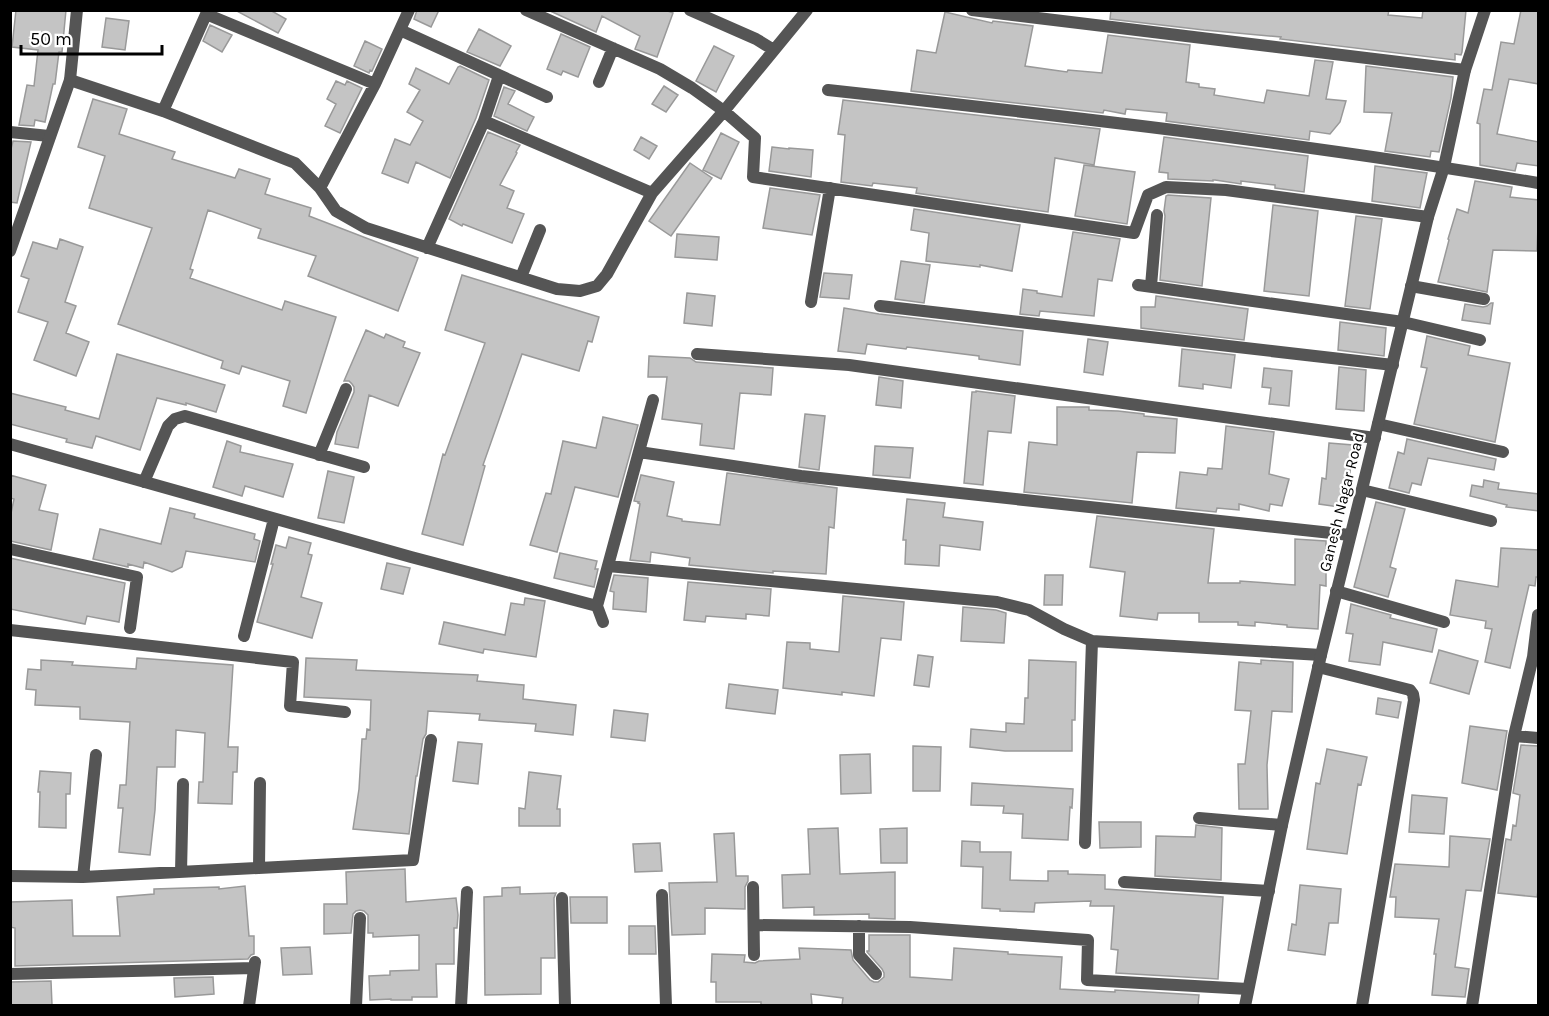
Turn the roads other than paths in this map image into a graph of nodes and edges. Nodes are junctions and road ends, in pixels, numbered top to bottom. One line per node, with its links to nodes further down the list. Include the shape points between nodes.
1 (77, 10): 14 (street)
2 (409, 10): 9 (street)
3 (526, 10): 10 (street)
4 (690, 10): 11 (street)
5 (807, 10): 11 (street)
6 (972, 10): 12 (street)
7 (1485, 10): 12 (street, Ganesh Nagar Road)
8 (207, 12): 16 (street); 19 (street)
9 (400, 30): 13 (street); 16 (street)
10 (613, 48): 15 (street); 20 (street, via 660,69)
11 (774, 50): 20 (street)
12 (1464, 70): 24 (street, Ganesh Nagar Road)
13 (500, 76): 18 (street); 21 (street)
14 (70, 80): 19 (street); 23 (street)
15 (599, 82)
16 (375, 84): 26 (street)
17 (828, 90): 24 (street, via 1083,118)
18 (547, 97)
19 (163, 111): 26 (street, via 296,163)
20 (724, 111): 27 (street, via 755,138 753,177); 28 (street)
21 (484, 121): 28 (street); 32 (street)
22 (10, 132): 23 (street)
23 (49, 136): 33 (street)
24 (1444, 167): 25 (street); 30 (street, Ganesh Nagar Road)
25 (1539, 183)
26 (320, 188): 32 (street, via 336,211 366,228)
27 (830, 188): 30 (street, via 1134,233 1148,195 1166,187 1226,190); 37 (street)
28 (652, 193): 34 (street, via 597,286 564,290)
29 (1157, 215): 39 (street, via 1144,285)
30 (1428, 217): 35 (street, Ganesh Nagar Road)
31 (540, 230): 34 (street)
32 (428, 248): 34 (street)
33 (11, 249)
34 (521, 277)
35 (1411, 286): 36 (street); 39 (street, Ganesh Nagar Road)
36 (1484, 299)
37 (811, 302)
38 (880, 306): 42 (street)
39 (1403, 322): 40 (street); 42 (street, Ganesh Nagar Road)
40 (1480, 340)
41 (697, 354): 46 (street, via 849,365)
42 (1392, 365): 45 (street, Ganesh Nagar Road)
43 (346, 388): 50 (street)
44 (653, 399): 48 (street)
45 (1378, 424): 46 (street, Ganesh Nagar Road); 49 (street)
46 (1375, 438): 53 (street, Ganesh Nagar Road)
47 (10, 444): 52 (street)
48 (639, 452): 56 (street, via 801,476); 58 (street)
49 (1503, 452)
50 (319, 455): 51 (street); 52 (street, via 185,416 168,426)
51 (364, 468)
52 (144, 482): 54 (street)
53 (1362, 490): 55 (street); 56 (street, Ganesh Nagar Road)
54 (274, 519): 60 (street); 66 (street)
55 (1491, 521)
56 (1350, 535): 59 (street, Ganesh Nagar Road)
57 (10, 549): 64 (street, via 138,577)
58 (608, 566): 60 (street); 67 (street, via 997,602 1029,610)
59 (1336, 591): 63 (street); 69 (street, Ganesh Nagar Road)
60 (597, 606): 62 (street)
61 (1539, 615): 68 (street)
62 (603, 622)
63 (1444, 622)
64 (130, 628)
65 (10, 630): 70 (street, via 293,662 290,706)
66 (243, 636)
67 (1092, 641): 69 (street); 79 (street)
68 (1536, 658): 71 (street)
69 (1319, 661): 78 (street, Ganesh Nagar Road); 103 (street, via 1410,690 1414,700)
70 (345, 712)
71 (1514, 736): 72 (street); 104 (street)
72 (1539, 738)
73 (431, 740): 80 (street, via 412,860)
74 (96, 755): 83 (street)
75 (260, 783): 80 (street)
76 (183, 784): 81 (street)
77 (1199, 818): 78 (street)
78 (1282, 825): 86 (street, Ganesh Nagar Road)
79 (1085, 843)
80 (259, 868): 81 (street)
81 (181, 872): 83 (street)
82 (10, 876): 83 (street)
83 (83, 877)
84 (1124, 882): 86 (street)
85 (753, 887): 91 (street)
86 (1269, 891): 96 (street, Ganesh Nagar Road)
87 (467, 892): 99 (street)
88 (662, 895): 101 (street)
89 (562, 898): 100 (street)
90 (360, 918): 98 (street)
91 (754, 925): 92 (street); 93 (street)
92 (859, 926): 95 (street, via 859,955); 96 (street, via 1088,940 1087,980)
93 (754, 955)
94 (10, 974): 97 (street, via 255,964)
95 (876, 974)
96 (1248, 989): 102 (street, Ganesh Nagar Road)
97 (249, 1005)
98 (356, 1005)
99 (461, 1005)
100 (565, 1005)
101 (666, 1005)
102 (1245, 1005)
103 (1362, 1005)
104 (1472, 1005)

